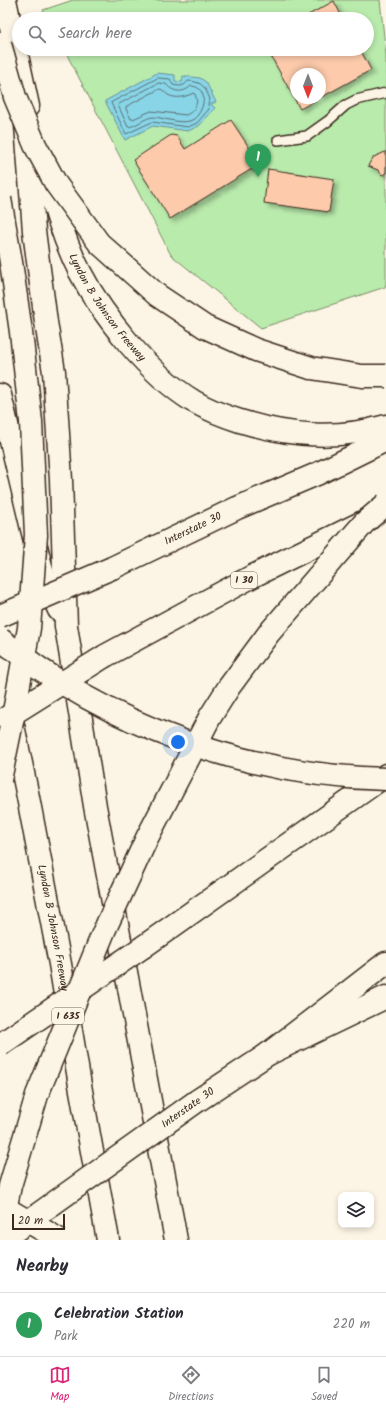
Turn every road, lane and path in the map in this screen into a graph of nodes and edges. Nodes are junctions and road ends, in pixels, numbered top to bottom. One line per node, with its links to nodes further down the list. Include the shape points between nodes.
1 (5, 0): 2 (main road, Lyndon B Johnson Freeway)
2 (12, 35)
3 (0, 44): 9 (main road, bridge, via 18,104 35,145 56,184 99,243 157,295 205,327 256,350 312,368 362,376)
4 (16, 56): 5 (main road, Lyndon B Johnson Freeway)
5 (22, 84): 11 (main road, Lyndon B Johnson Freeway, via 52,200 64,238 80,272 98,303 121,334 168,382 193,401 226,416 264,428 301,434 340,435); 16 (main road, via 34,231 54,372)
6 (386, 93): 7 (lane, via 356,100 307,136)
7 (278, 140)
8 (0, 200): 22 (main road, bridge, via 21,332 31,422 36,536 29,628)
9 (386, 376)
10 (0, 395): 16 (main road, via 43,575)
11 (386, 426)
12 (386, 440): 15 (main road, Interstate 30, bridge, via 112,568)
13 (386, 504): 29 (main road, bridge, via 364,522 269,633 210,717 147,838 104,930 38,1095 10,1186)
14 (386, 511): 19 (main road, I 30, bridge, via 253,576 105,656)
15 (0, 616)
16 (66, 626): 34 (main road, via 95,806)
17 (0, 639): 21 (main road, bridge, via 80,694 180,740 263,764 335,775)
18 (0, 663): 33 (main road, Lyndon B Johnson Freeway / I 635, via 60,964)
19 (0, 722)
20 (386, 775): 25 (main road, bridge)
21 (386, 779)
22 (0, 780)
23 (386, 963): 26 (main road)
24 (386, 997): 26 (main road, Interstate 30)
25 (0, 1045)
26 (268, 1054): 30 (main road, Interstate 30, bridge, via 197,1101)
27 (0, 1178): 31 (main road)
28 (0, 1205): 32 (main road, bridge)
29 (0, 1234)
30 (2, 1240)
31 (10, 1240)
32 (60, 1240)
33 (108, 1240)
34 (176, 1240)

